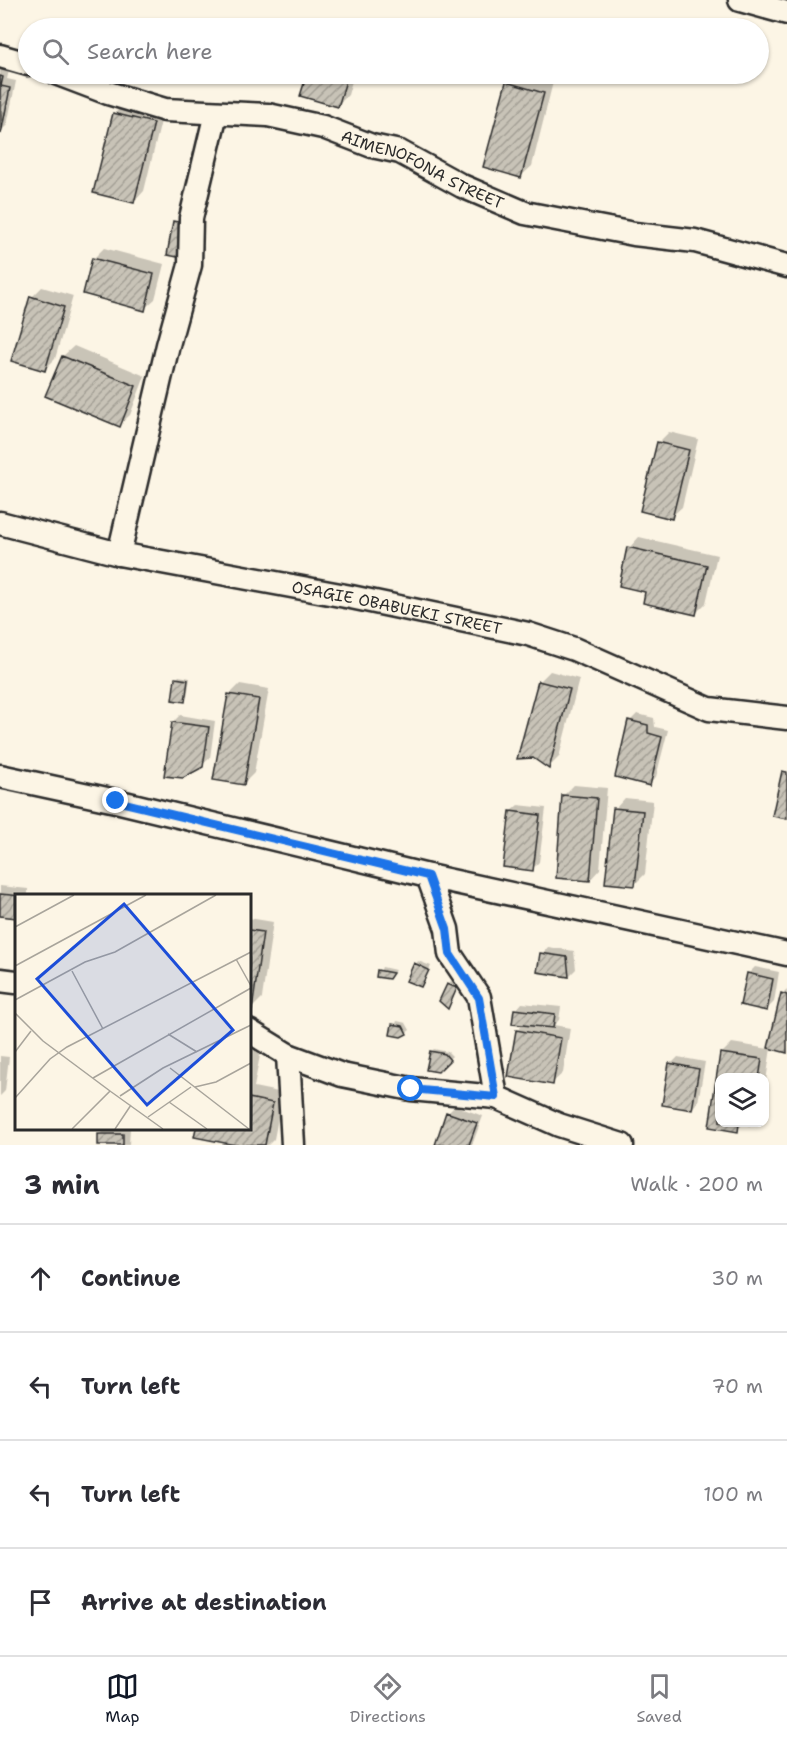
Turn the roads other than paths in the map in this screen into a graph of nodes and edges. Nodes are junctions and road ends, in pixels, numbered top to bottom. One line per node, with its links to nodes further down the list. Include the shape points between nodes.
1 (740, 0): 2 (street)
2 (787, 13)
3 (0, 56): 4 (street)
4 (18, 61)
5 (88, 84): 6 (street, AIMENOFONA STREET, via 165,110)
6 (216, 113): 7 (street, AIMENOFONA STREET, via 268,115 323,127 400,152 462,186 525,213 634,234 695,241); 9 (street, via 190,218 190,265)
7 (787, 266)
8 (0, 523): 9 (street, OSAGIE OBABUEKI STREET)
9 (119, 554): 10 (street, OSAGIE OBABUEKI STREET, via 528,634 574,649 709,709)
10 (787, 718)
11 (0, 776): 12 (street)
12 (428, 876): 13 (street); 18 (street, via 447,929 450,954 479,998)
13 (787, 954)
14 (0, 980): 15 (street)
15 (15, 982)
16 (250, 1032): 17 (street)
17 (288, 1055): 18 (street, via 342,1075 411,1089); 19 (street)
18 (496, 1097): 20 (street, via 559,1125)
19 (293, 1145)
20 (622, 1145)

